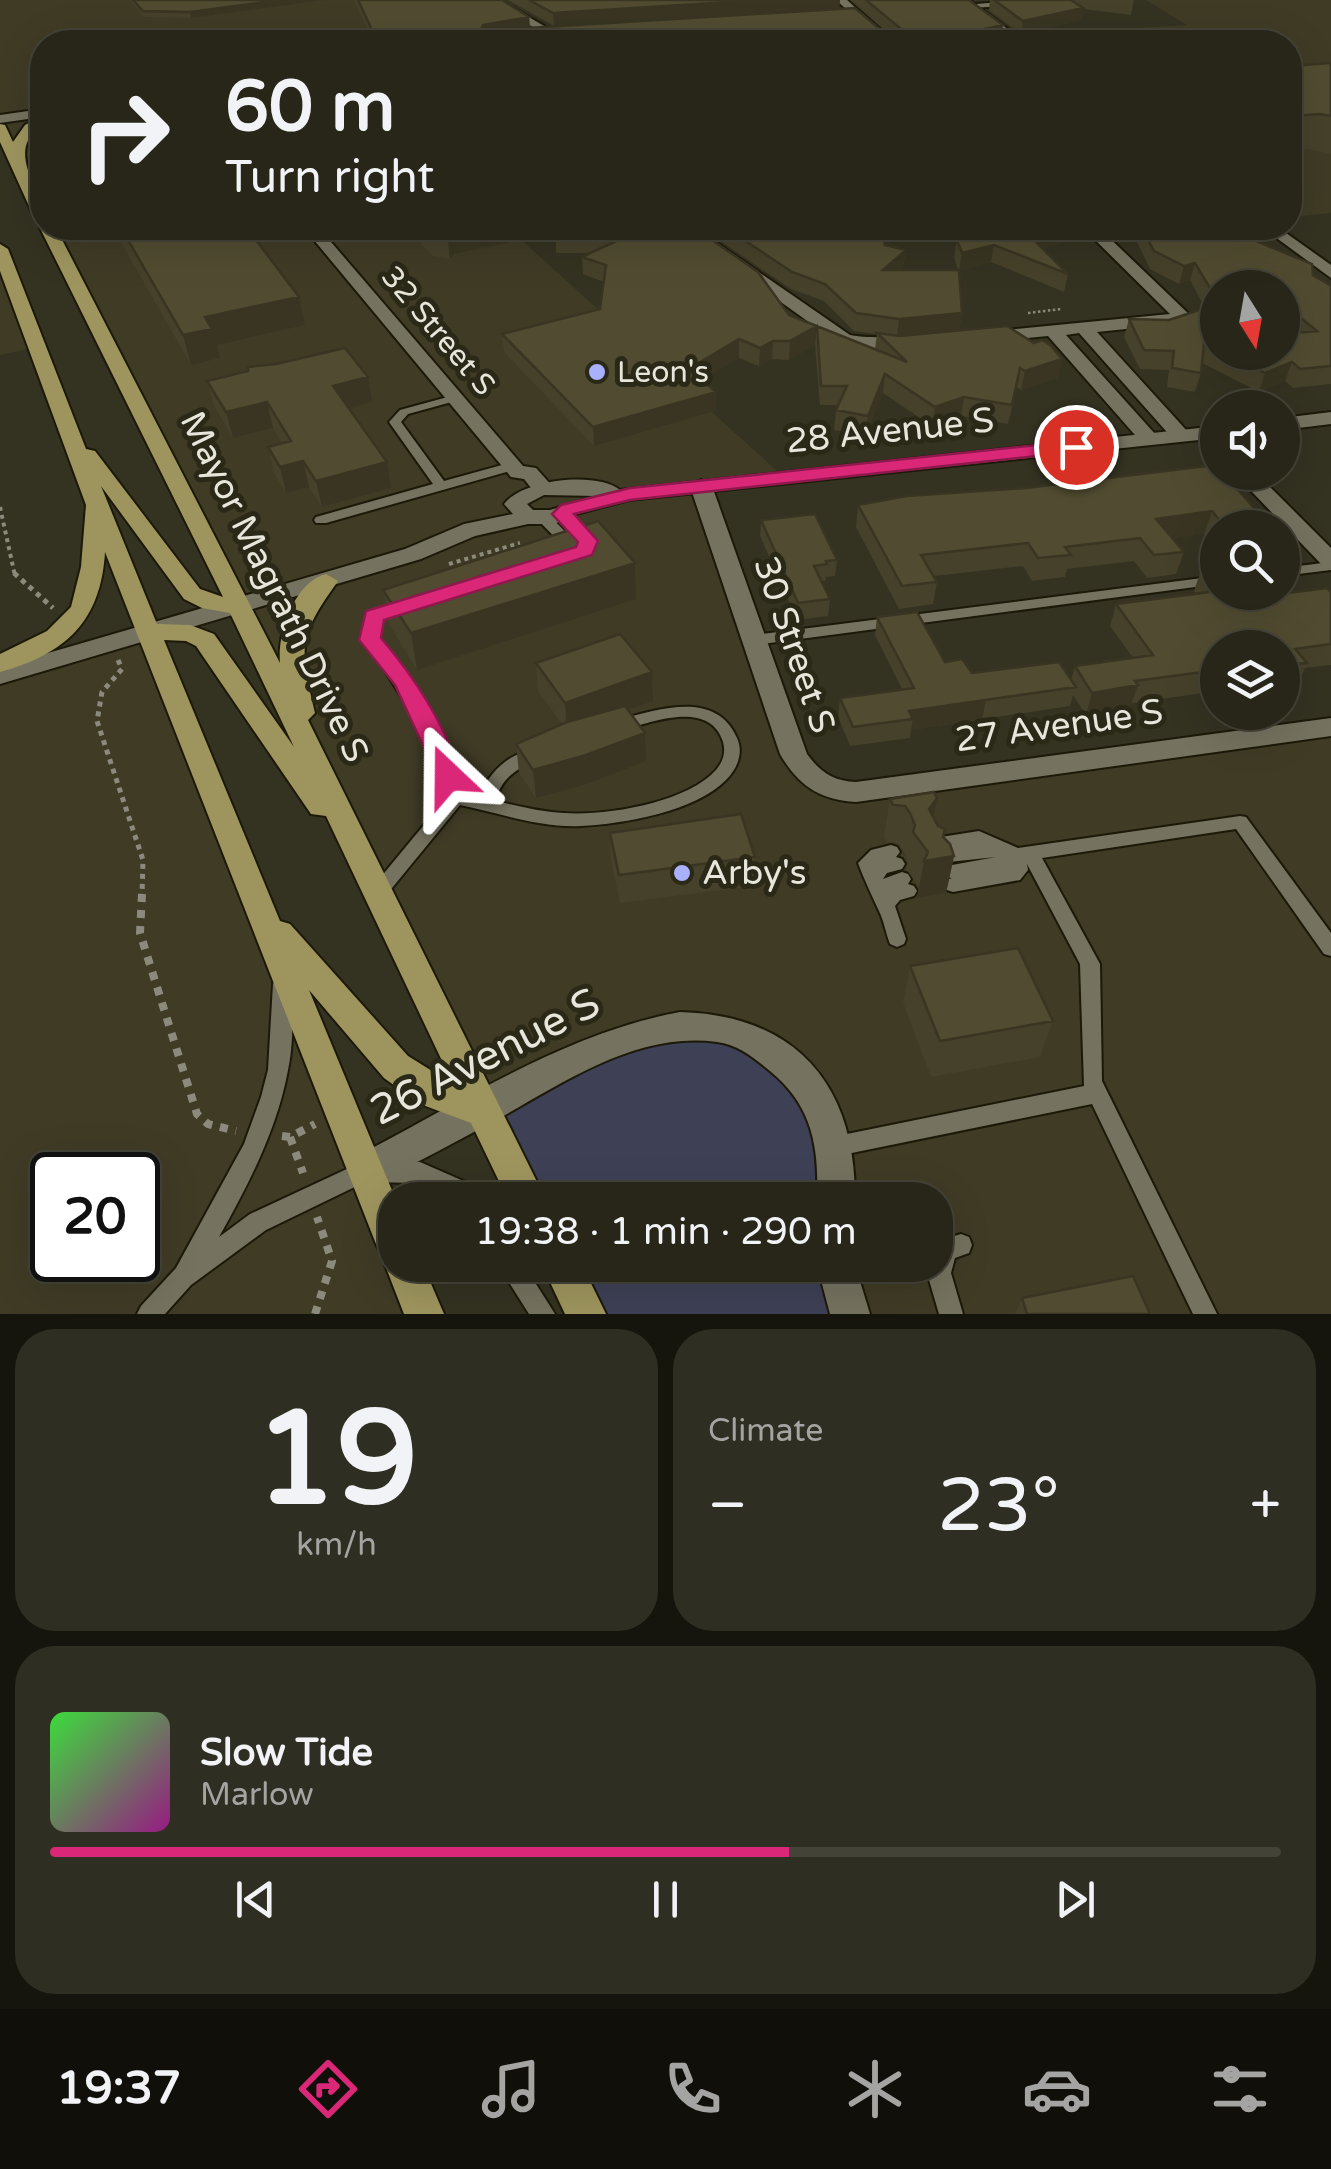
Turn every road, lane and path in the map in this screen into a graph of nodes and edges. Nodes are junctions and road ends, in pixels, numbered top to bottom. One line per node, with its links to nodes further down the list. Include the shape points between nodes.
1 (493, 0): 7 (street)
2 (841, 0): 5 (street)
3 (1035, 2): 4 (street)
4 (966, 3): 9 (street)
5 (856, 14): 6 (street); 8 (street)
6 (837, 15)
7 (543, 30)
8 (875, 30)
9 (1003, 30)
10 (30, 117): 11 (street)
11 (0, 119)
12 (30, 127): 15 (main road, via 18,143)
13 (0, 128): 15 (main road)
14 (0, 154): 17 (main road)
15 (17, 163): 16 (main road)
16 (30, 191)
17 (30, 197)
18 (54, 240): 50 (main road, Mayor Magrath Drive S)
19 (321, 240): 28 (street, 32 Street S)
20 (703, 240): 27 (street, via 844,340 868,345)
21 (1104, 240): 26 (street, via 1192,320)
22 (1286, 240): 24 (street)
23 (0, 249): 25 (main road)
24 (1331, 273)
25 (9, 292): 31 (main road)
26 (1083, 328): 27 (street); 32 (street)
27 (1053, 330): 34 (street)
28 (455, 398): 35 (lane, via 404,412 395,422); 38 (street, 32 Street S)
29 (1331, 418): 30 (street)
30 (1300, 422)
31 (70, 431): 39 (main road); 50 (main road, via 192,594 210,604)
32 (1181, 436): 33 (street, 28 Avenue S); 34 (street, 28 Avenue S)
33 (1200, 437)
34 (1149, 439): 36 (street, 28 Avenue S)
35 (441, 486): 38 (lane); 41 (lane)
36 (701, 486): 38 (street, 28 Avenue S); 53 (street, 30 Street S)
37 (1260, 490): 44 (street)
38 (541, 499): 43 (lane, via 583,549); 47 (street, 28 Avenue S, via 488,529)
39 (96, 502): 52 (main road); 54 (main road, via 81,616 53,640)
40 (0, 507): 51 (path, via 19,582)
41 (322, 520)
42 (521, 542): 45 (path)
43 (561, 559)
44 (1331, 564): 46 (lane)
45 (433, 566)
46 (1300, 569)
47 (326, 581): 50 (street, 28 Avenue S); 60 (main road, via 296,620 290,644)
48 (1200, 582): 53 (lane)
49 (424, 600): 62 (lane, via 374,616 370,640 404,681 442,753)
50 (239, 606): 52 (street, 28 Avenue S); 60 (main road, Mayor Magrath Drive S)
51 (65, 615)
52 (151, 632): 56 (street, 28 Avenue S); 65 (main road, via 190,632 206,640); 67 (main road)
53 (754, 640): 61 (street, 30 Street S, via 805,774 825,788)
54 (0, 664)
55 (122, 669): 74 (path, via 104,686 97,721 144,860 140,933 198,1114 208,1124)
56 (0, 676)
57 (1331, 727): 61 (street, 27 Avenue S)
58 (600, 732): 63 (lane, via 689,710 710,714 734,748 714,782 631,813 576,820)
59 (550, 750): 63 (lane, via 500,773)
60 (315, 767): 65 (main road, Mayor Magrath Drive S)
61 (856, 792)
62 (456, 798): 63 (lane); 65 (lane)
63 (487, 804)
64 (1024, 854): 64 (lane, via 1014,875 943,864 989,848); 69 (lane, via 1240,822); 71 (lane, via 1090,964)
65 (372, 883): 72 (main road, Mayor Magrath Drive S)
66 (879, 895): 66 (lane, via 894,894 899,871 882,868); 68 (lane)
67 (263, 915): 70 (main road); 72 (main road, via 396,1067 432,1094)
68 (896, 939)
69 (1331, 948)
70 (284, 964): 77 (main road); 84 (lane, via 279,1065 269,1112)
71 (1097, 1093): 75 (lane); 96 (lane)
72 (481, 1110): 75 (street, 26 Avenue S, via 586,1052 640,1032 696,1025 745,1035 784,1060 818,1097); 77 (street, 26 Avenue S); 79 (main road, Mayor Magrath Drive S)
73 (315, 1124): 76 (path, via 286,1136)
74 (244, 1133)
75 (838, 1146): 80 (street, 26 Avenue S)
76 (297, 1156)
77 (364, 1171): 78 (lane, via 420,1173); 81 (main road); 84 (lane, via 258,1222)
78 (441, 1182)
79 (519, 1182)
80 (837, 1182)
81 (378, 1204)
82 (962, 1244): 95 (lane, via 946,1249 939,1265)
83 (332, 1261): 90 (path)
84 (183, 1278): 89 (lane)
85 (411, 1282): 91 (main road)
86 (521, 1282): 92 (lane)
87 (570, 1282): 93 (main road)
88 (841, 1282): 94 (street)
89 (149, 1314)
90 (315, 1314)
91 (424, 1314)
92 (542, 1314)
93 (586, 1314)
94 (850, 1314)
95 (951, 1314)
96 (1206, 1314)

